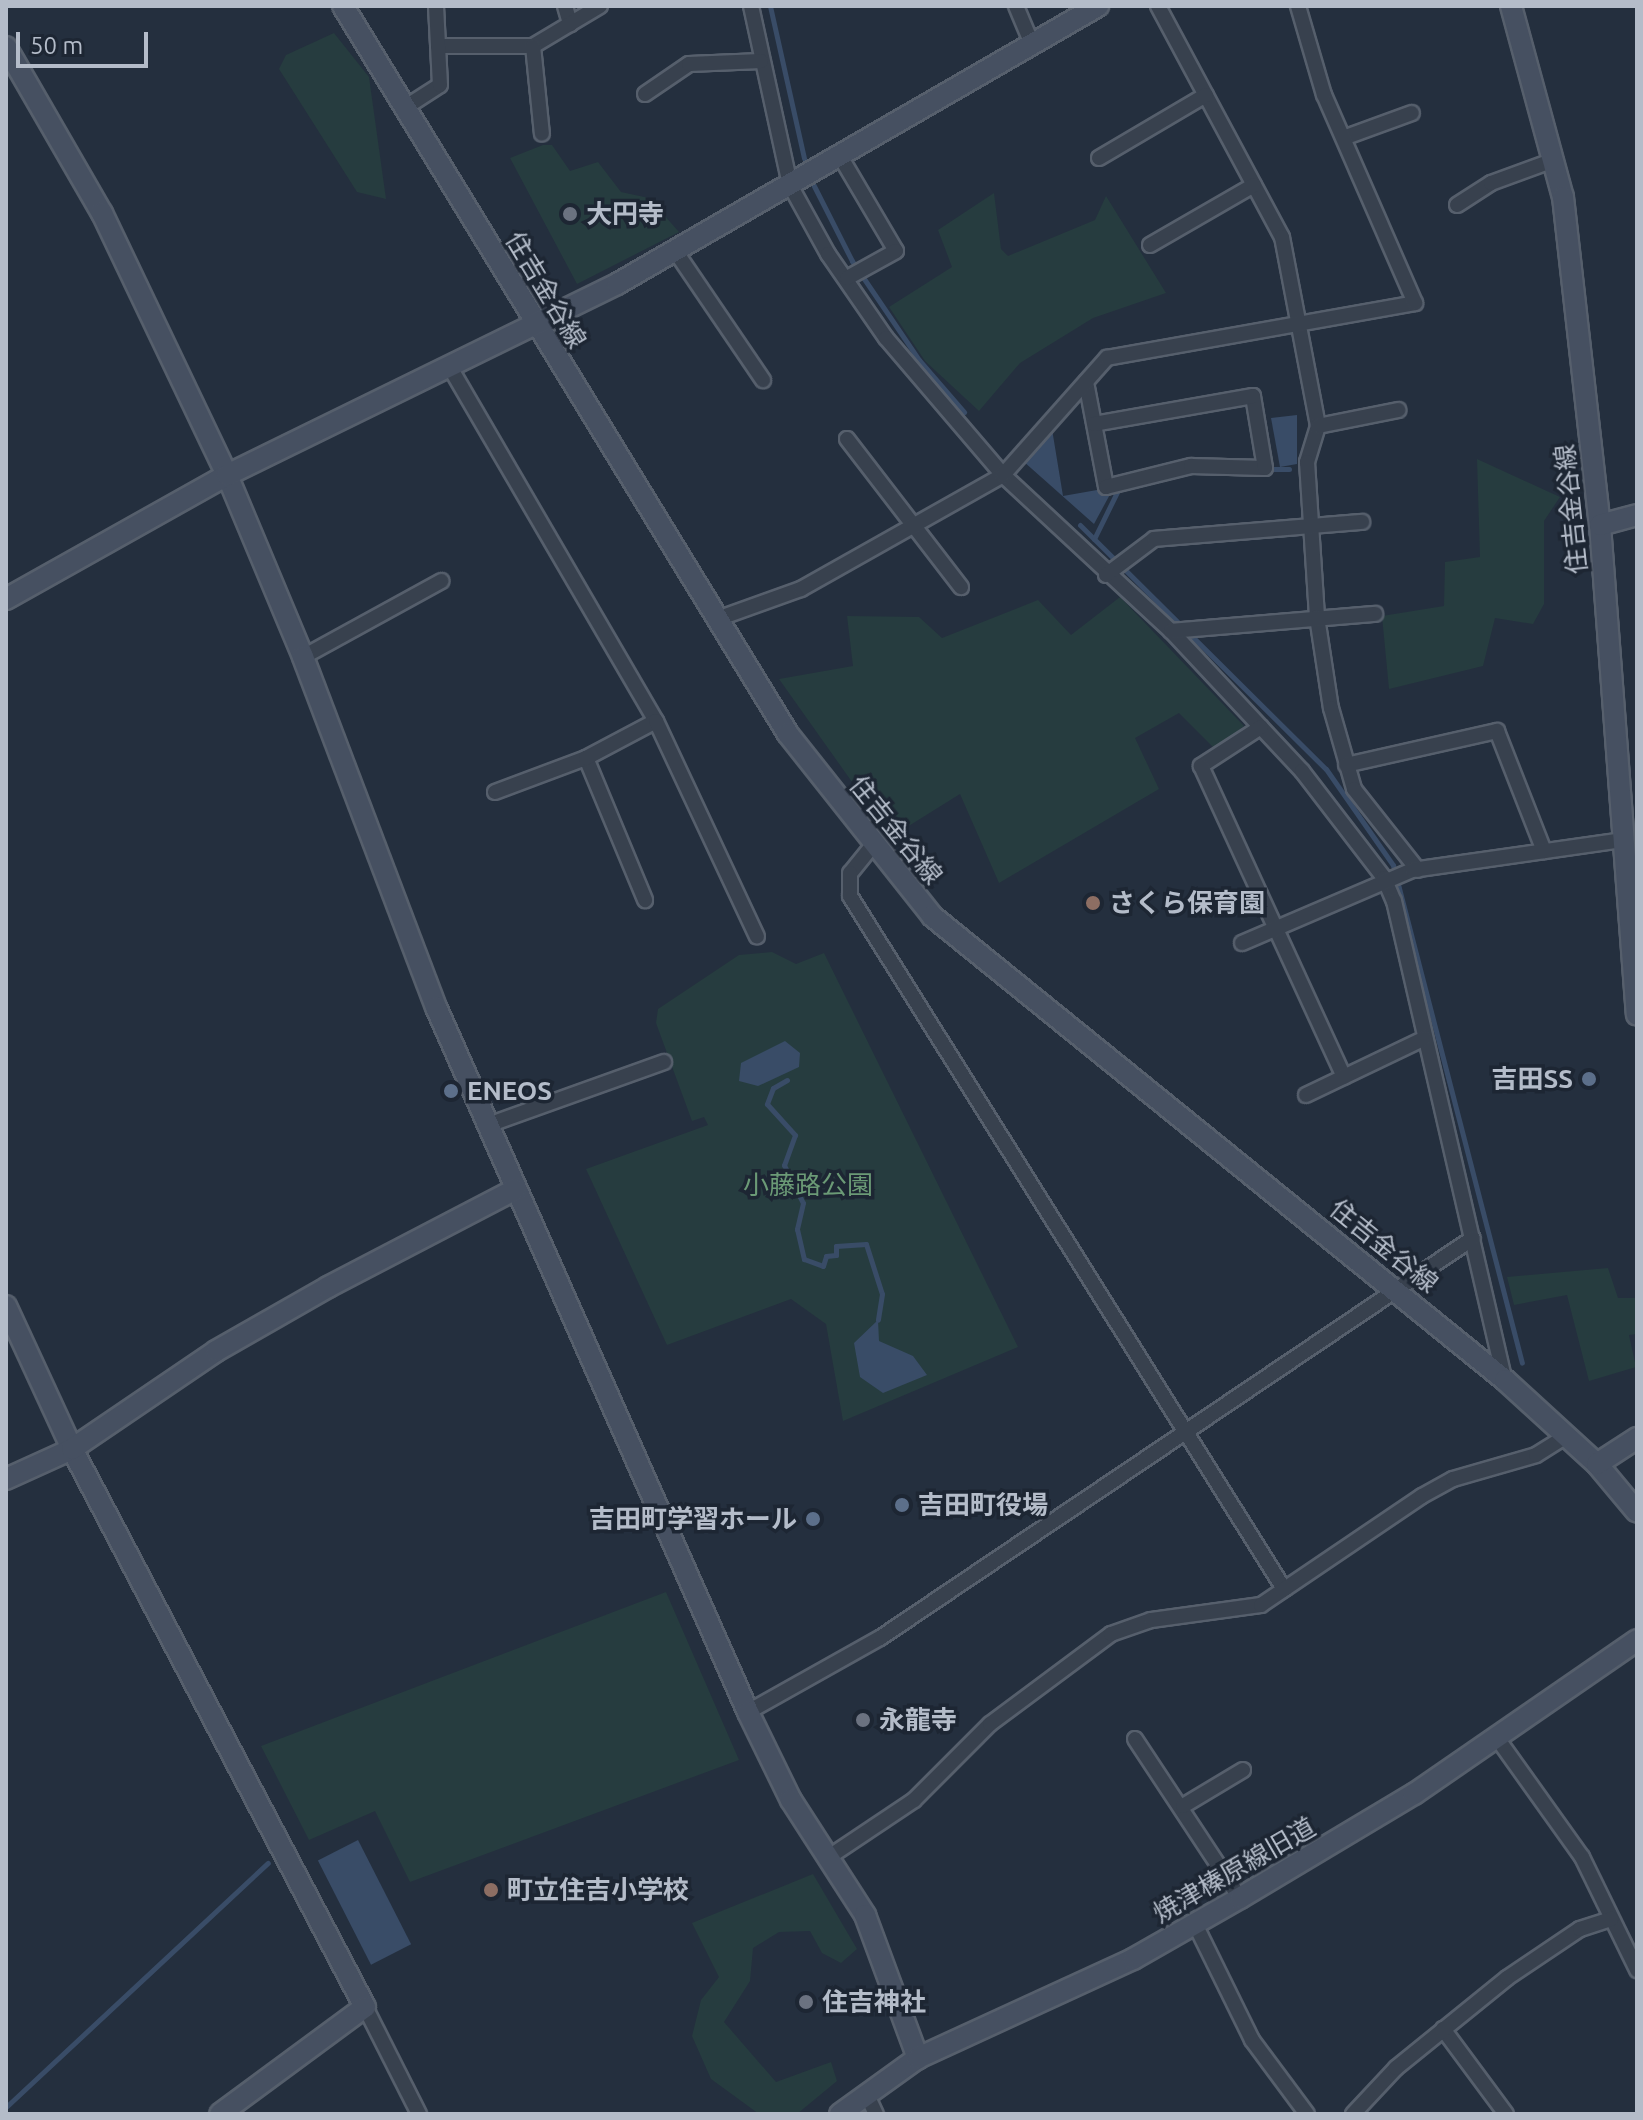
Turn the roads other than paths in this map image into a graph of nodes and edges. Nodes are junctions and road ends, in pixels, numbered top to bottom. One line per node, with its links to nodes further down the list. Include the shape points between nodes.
1 (343, 6): 19 (street, 住吉金谷線)
2 (436, 6): 13 (street)
3 (565, 6): 11 (street)
4 (600, 6): 11 (street)
5 (751, 6): 16 (street)
6 (1016, 6): 12 (street)
7 (1098, 6): 12 (street)
8 (1158, 6): 18 (street)
9 (1298, 6): 22 (street, via 1324,95)
10 (1511, 6): 25 (street, 住吉金谷線)
11 (570, 24): 14 (street)
12 (1032, 44): 23 (street)
13 (438, 46): 14 (street); 19 (street, via 440,85)
14 (533, 46): 21 (street)
15 (6, 47): 41 (street, via 102,213)
16 (761, 61): 17 (street, via 689,64); 26 (street)
17 (645, 94)
18 (1206, 95): 24 (street); 27 (street)
19 (406, 107): 32 (street, 住吉金谷線)
20 (1412, 113): 22 (street)
21 (542, 134)
22 (1346, 137): 33 (street, via 1415,303)
23 (840, 156): 26 (street); 31 (street, via 896,251)
24 (1099, 158)
25 (1554, 160): 28 (street, via 1491,183); 46 (street, 住吉金谷線)
26 (790, 185): 30 (street); 31 (street)
27 (1254, 185): 29 (street); 33 (street, via 1282,237)
28 (1457, 205)
29 (1150, 245)
30 (676, 252): 32 (street); 35 (street)
31 (852, 275): 42 (street, via 886,338)
32 (536, 325): 34 (street); 54 (street, 住吉金谷線)
33 (1297, 327): 36 (street, via 1107,358); 39 (street)
34 (451, 369): 41 (street); 57 (street)
35 (763, 380)
36 (1086, 382): 38 (street); 42 (street)
37 (1398, 410): 39 (street)
38 (1094, 424): 38 (street, via 1106,487 1191,466 1265,468 1253,396)
39 (1318, 426): 47 (street, via 1307,462)
40 (847, 439): 45 (street)
41 (227, 475): 51 (street); 56 (street)
42 (1003, 475): 45 (street); 48 (street)
43 (1637, 515): 46 (street)
44 (1362, 522): 47 (street)
45 (909, 524): 50 (street); 54 (street, via 801,589)
46 (1600, 525): 62 (street, 住吉金谷線)
47 (1311, 526): 48 (street, via 1154,539); 53 (street)
48 (1108, 573): 55 (street)
49 (441, 581): 56 (street)
50 (961, 587)
51 (6, 599)
52 (1375, 614): 53 (street)
53 (1317, 617): 55 (street); 60 (street)
54 (717, 619): 63 (street, 住吉金谷線, via 788,734)
55 (1172, 631): 58 (street)
56 (303, 657): 76 (street, via 436,1007)
57 (656, 721): 59 (street); 69 (street)
58 (1261, 727): 66 (street); 68 (street, via 1201,766)
59 (586, 758): 61 (street); 67 (street)
60 (1346, 765): 64 (street, via 1497,731); 65 (street, via 1354,789)
61 (495, 792)
62 (1624, 840): 64 (street); 71 (street, 住吉金谷線)
63 (873, 845): 79 (street, 住吉金谷線, via 932,916); 82 (street, via 850,873 850,896)
64 (1544, 851): 65 (street)
65 (1415, 870): 66 (street)
66 (1387, 877): 68 (street); 72 (street)
67 (645, 900)
68 (1279, 927): 70 (street); 74 (street)
69 (757, 937)
70 (1242, 943)
71 (1637, 1015)
72 (1425, 1038): 74 (street); 78 (street)
73 (664, 1062): 76 (street)
74 (1344, 1077): 75 (street)
75 (1306, 1095)
76 (488, 1125): 77 (street)
77 (516, 1189): 85 (street, via 229,1344); 91 (street)
78 (1473, 1238): 79 (street); 81 (street)
79 (1398, 1290): 81 (street, 住吉金谷線); 82 (street)
80 (6, 1306): 85 (street)
81 (1505, 1380): 83 (street, 住吉金谷線)
82 (1181, 1430): 89 (street); 91 (street, via 880,1638)
83 (1566, 1436): 86 (street, 住吉金谷線); 89 (street, via 1536,1455 1453,1479)
84 (1637, 1438): 86 (street)
85 (72, 1449): 87 (street); 101 (street)
86 (1597, 1464): 88 (street, 住吉金谷線)
87 (6, 1479)
88 (1633, 1497)
89 (1284, 1589): 96 (street, via 1237,1613 1151,1620 1111,1634 990,1724 914,1800)
90 (1637, 1640): 92 (street, 焼津榛原線旧道)
91 (748, 1712): 96 (street, via 791,1800)
92 (1497, 1738): 97 (street, 焼津榛原線旧道); 98 (street, via 1582,1857)
93 (1135, 1739): 95 (street)
94 (1243, 1770): 95 (street)
95 (1183, 1806): 97 (street)
96 (829, 1857): 103 (street, via 881,1949)
97 (1240, 1898): 99 (street, 焼津榛原線旧道)
98 (1611, 1919): 100 (street); 102 (street, via 1580,1929)
99 (1195, 1924): 103 (street, 焼津榛原線旧道); 109 (street, via 1252,2040)
100 (1637, 1970)
101 (365, 2007): 105 (street); 106 (street)
102 (1443, 2029): 110 (street); 111 (street)
103 (918, 2058): 104 (street, 焼津榛原線旧道)
104 (867, 2095): 107 (street, 焼津榛原線旧道); 108 (street)
105 (220, 2114)
106 (419, 2114)
107 (840, 2114)
108 (876, 2114)
109 (1307, 2114)
110 (1353, 2114)
111 (1506, 2114)

